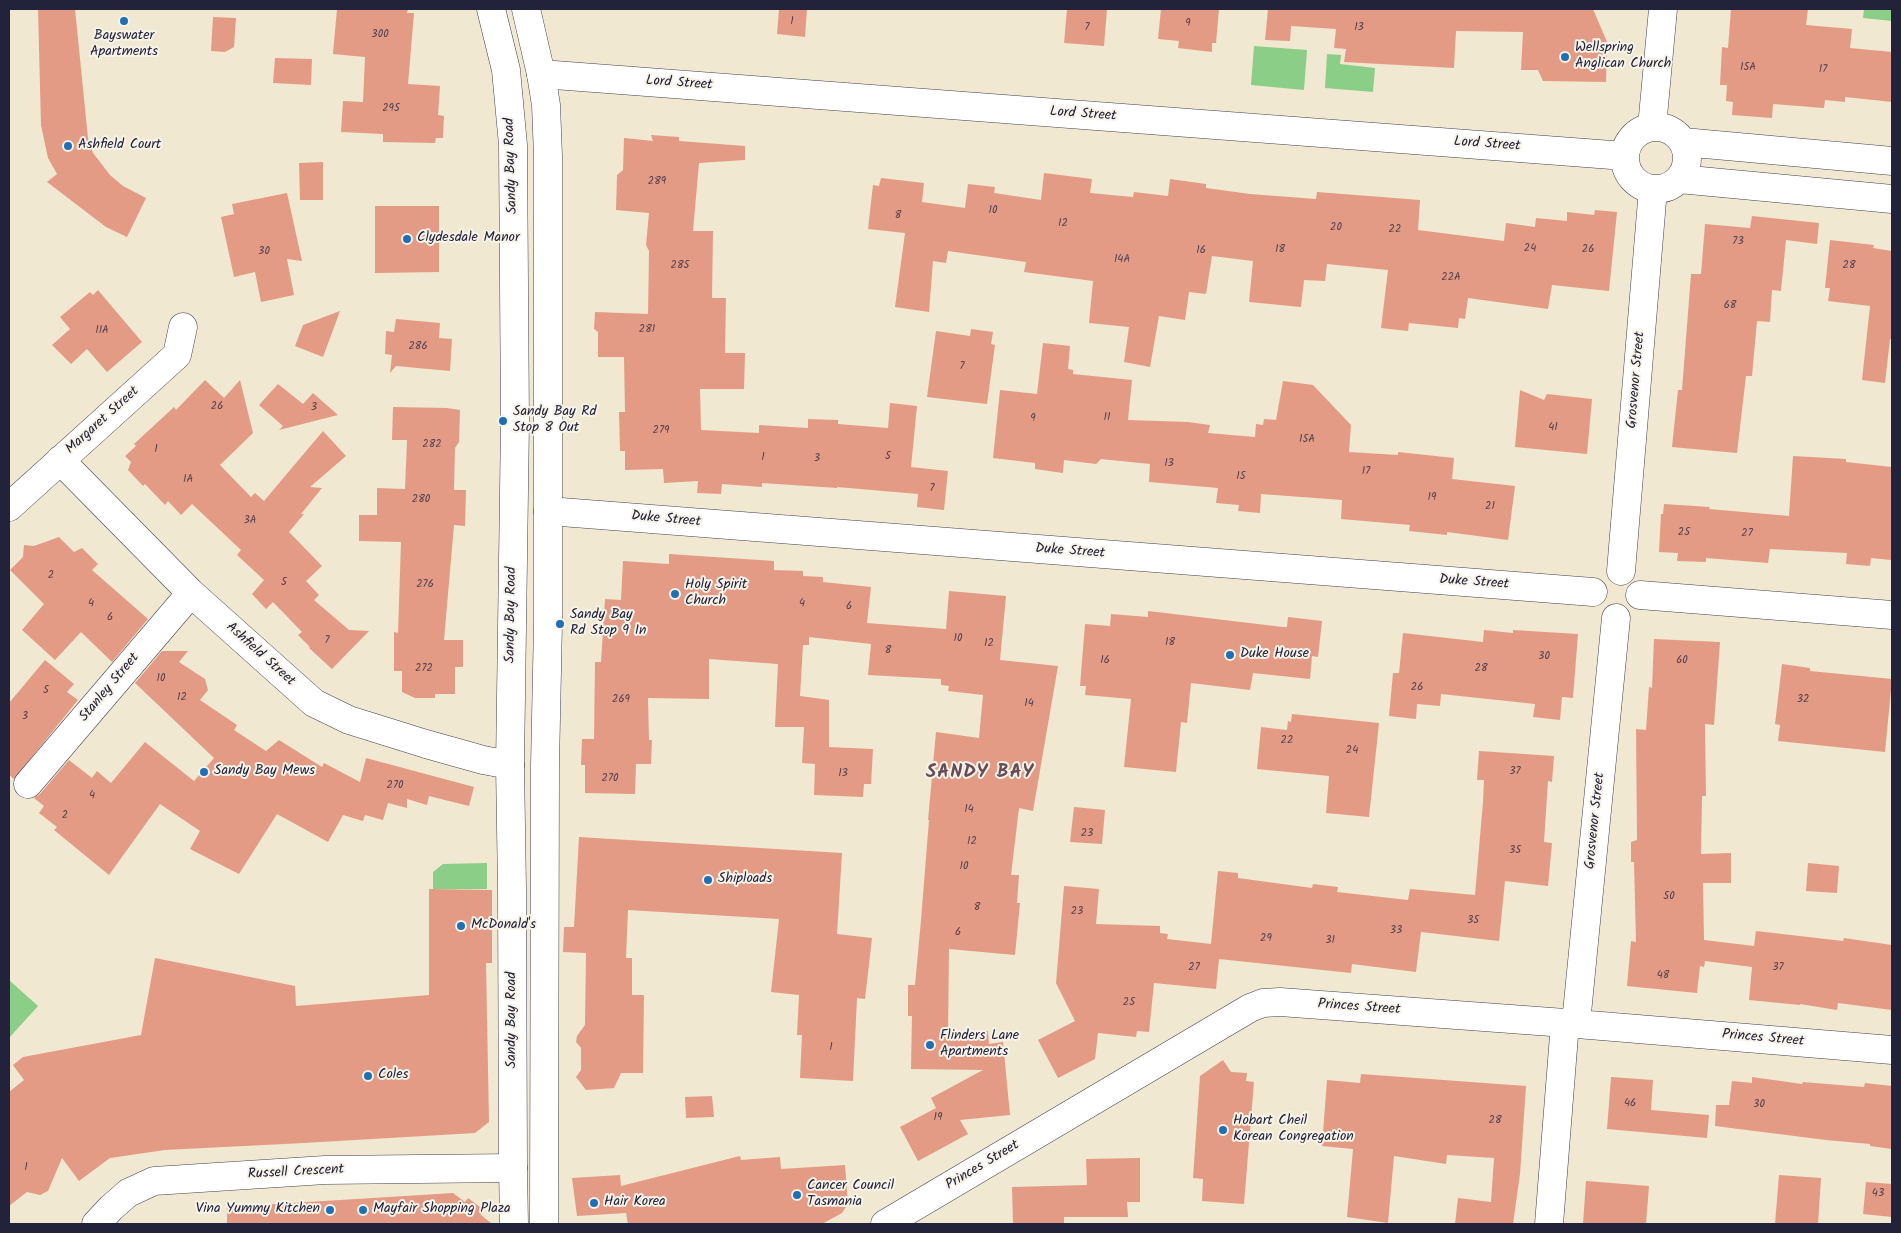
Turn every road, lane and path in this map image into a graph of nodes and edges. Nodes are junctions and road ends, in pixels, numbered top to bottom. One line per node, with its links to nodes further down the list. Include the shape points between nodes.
1 (491, 9): 4 (street, Sandy Bay Road)
2 (526, 9): 5 (street)
3 (1663, 9): 6 (street)
4 (506, 70): 5 (street, Lord Street); 16 (street, Sandy Bay Road, via 513,144)
5 (541, 74): 8 (street, Lord Street); 17 (street, via 548,156)
6 (1652, 127): 7 (street, via 1670,130); 8 (street, via 1644,129 1631,140)
7 (1683, 142): 9 (street); 10 (street, via 1687,161)
8 (1625, 156): 11 (street, via 1629,174 1643,186)
9 (1892, 160)
10 (1679, 179): 11 (street, via 1662,188); 12 (street)
11 (1653, 188): 18 (street, Grosvenor Street)
12 (1892, 198)
13 (183, 327): 14 (street, Margaret Street, via 177,355)
14 (60, 460): 15 (street, Margaret Street); 20 (street, Ashfield Street)
15 (9, 507)
16 (514, 508): 17 (street, Duke Street); 24 (street, Sandy Bay Road)
17 (548, 511): 19 (street, Duke Street); 25 (street)
18 (1621, 571): 19 (street, via 1605,573 1595,584); 21 (street, via 1637,583)
19 (1593, 592): 23 (street, via 1596,607)
20 (191, 593): 24 (street, Ashfield Street, via 314,703 349,720); 26 (street, Stanley Street)
21 (1640, 595): 22 (street); 23 (street, via 1630,614)
22 (1892, 615)
23 (1616, 618): 29 (street, Grosvenor Street)
24 (510, 765): 25 (street, Ashfield Street); 28 (street, Sandy Bay Road)
25 (545, 766): 27 (street)
26 (28, 784)
27 (546, 831): 28 (street); 31 (street)
28 (511, 841): 32 (street, Sandy Bay Road)
29 (1570, 1023): 30 (street, Princes Street); 36 (street, Princes Street, via 1264,1003 1250,1008); 37 (street, Grosvenor Street)
30 (1892, 1050)
31 (543, 1167): 32 (street, Russell Crescent); 35 (street)
32 (512, 1168): 33 (street, Russell Crescent, via 325,1170 154,1182 128,1193); 34 (street, Sandy Bay Road)
33 (96, 1224)
34 (514, 1224)
35 (544, 1224)
36 (885, 1224)
37 (1549, 1224)

